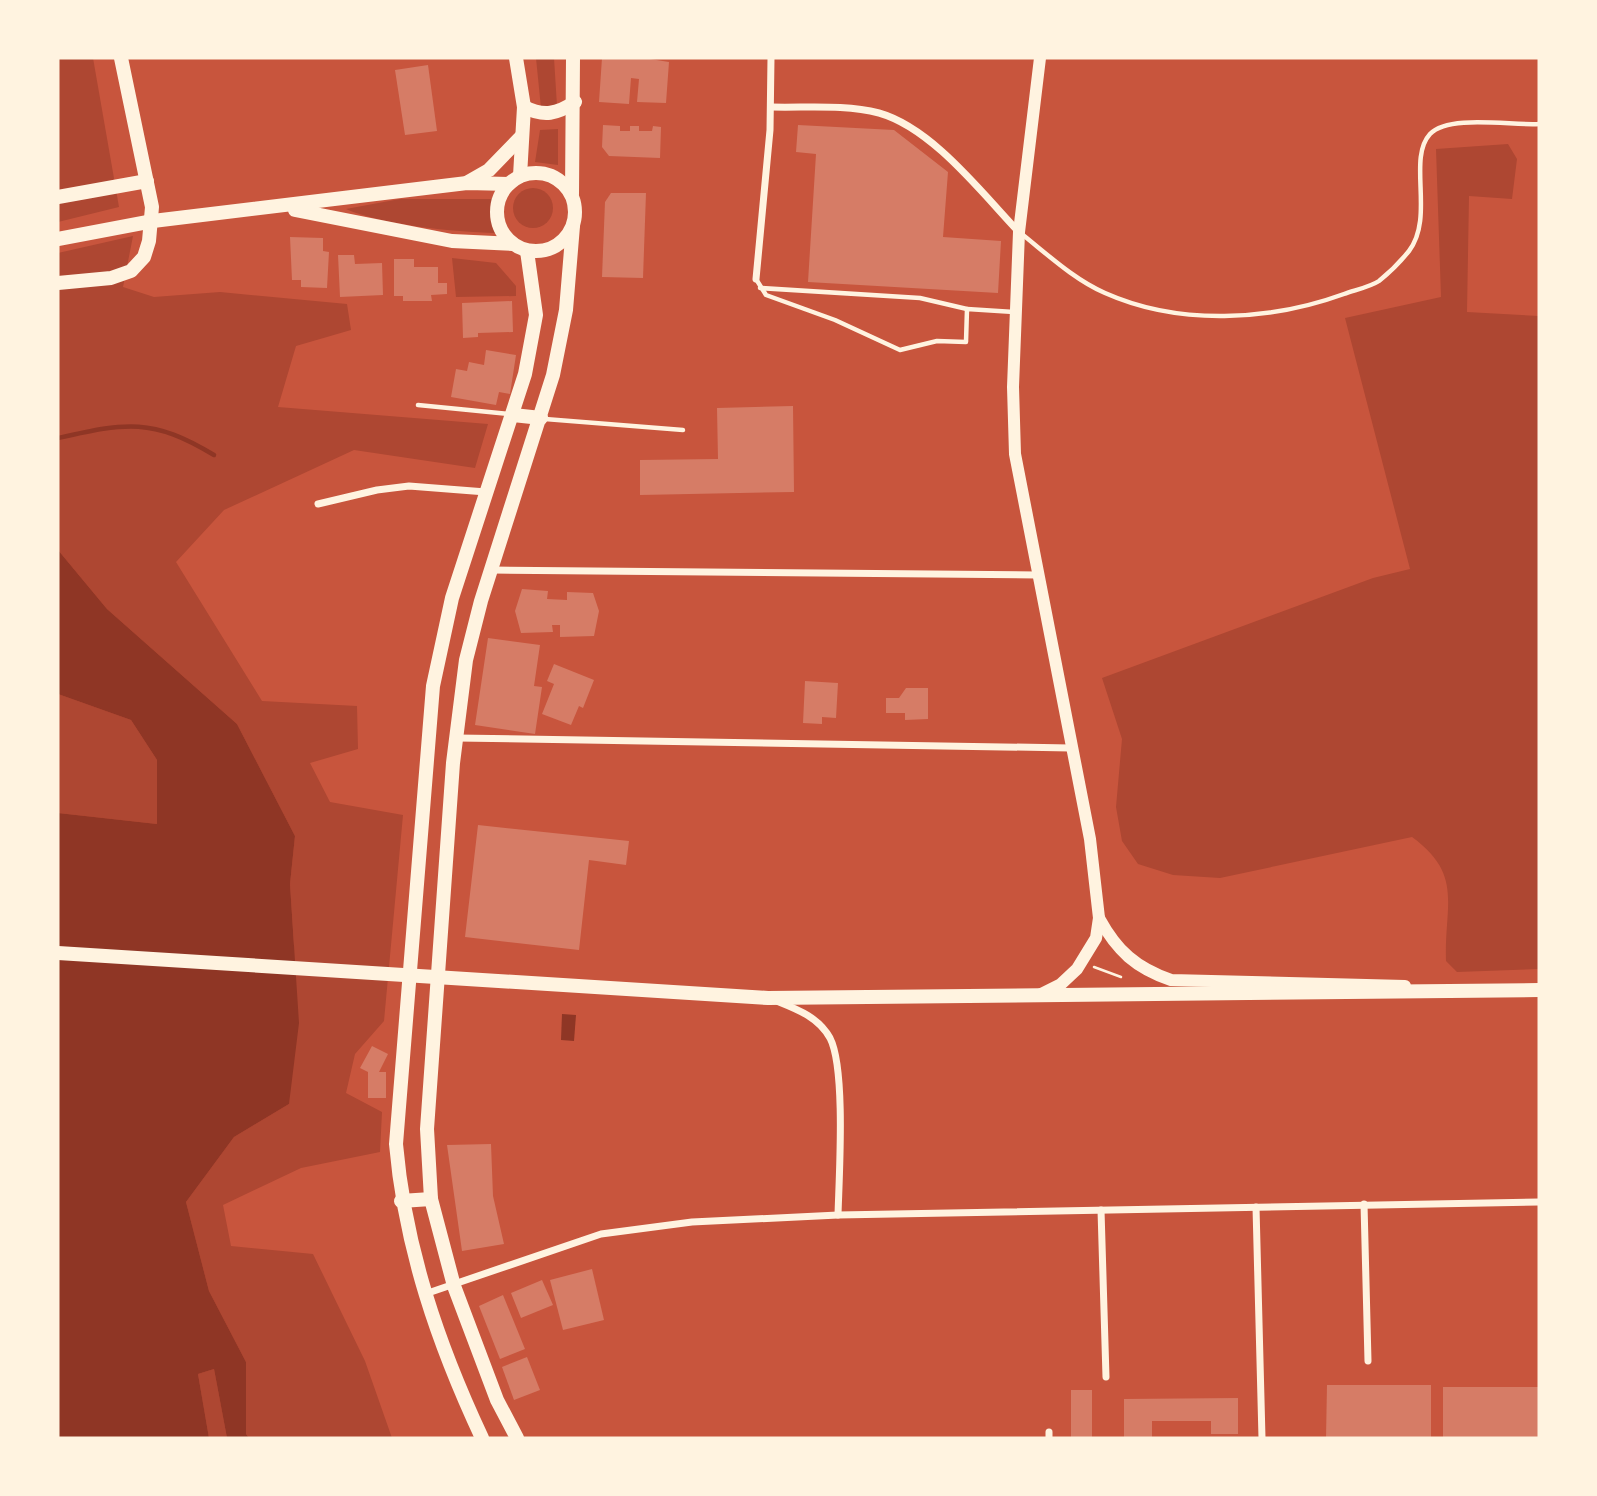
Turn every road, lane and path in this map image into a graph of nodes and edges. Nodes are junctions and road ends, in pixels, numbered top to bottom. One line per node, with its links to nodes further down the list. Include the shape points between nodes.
1 (121, 58): 12 (main road)
2 (516, 58): 7 (main road)
3 (573, 58): 6 (main road)
4 (771, 58): 8 (street)
5 (1040, 58): 19 (street)
6 (575, 102): 7 (main road, via 560,112 538,114); 14 (main road)
7 (524, 107): 10 (main road)
8 (771, 107): 19 (street, via 855,110 892,118 945,155); 23 (street)
9 (1539, 124): 19 (lane, via 1442,125 1423,146 1419,191 1423,217 1410,249 1378,282 1270,315 1160,310 1105,293)
10 (522, 136): 11 (main road); 13 (main road, via 489,170)
11 (514, 180): 13 (main road); 14 (main road, via 543,173 565,184); 21 (main road, via 499,198 497,215)
12 (147, 181): 15 (main road); 17 (main road)
13 (467, 183): 16 (main road)
14 (572, 194): 18 (main road)
15 (58, 197)
16 (280, 207): 17 (main road); 21 (main road, via 452,241)
17 (153, 221): 20 (main road); 24 (main road, via 144,257 131,271 111,278)
18 (573, 226): 22 (main road, via 555,247); 30 (main road, via 566,310)
19 (1019, 232): 27 (street)
20 (58, 239)
21 (513, 244): 22 (main road)
22 (527, 251): 29 (main road, via 537,315)
23 (756, 279): 25 (lane)
24 (58, 283)
25 (759, 288): 26 (lane, via 920,299); 26 (lane, via 766,295 900,350 937,341 966,342)
26 (968, 309): 27 (lane)
27 (1015, 312): 35 (street, via 1015,454)
28 (418, 405): 29 (lane)
29 (513, 415): 30 (main road); 32 (main road)
30 (541, 418): 31 (lane); 34 (main road)
31 (684, 430)
32 (486, 492): 33 (street, via 409,486); 51 (main road, via 446,621 433,687 398,1108)
33 (318, 504)
34 (491, 570): 35 (street); 36 (main road, via 472,634)
35 (1037, 575): 37 (street)
36 (457, 738): 37 (street); 42 (main road)
37 (1070, 748): 38 (street, via 1090,839)
38 (1099, 918): 40 (street); 41 (street, via 1096,938)
39 (58, 953): 46 (main road)
40 (1126, 956): 43 (path); 45 (street, via 1171,980)
41 (1083, 962): 43 (path); 48 (street, via 1060,984)
42 (438, 975): 46 (street); 50 (main road, via 427,1129)
43 (1121, 977): 47 (path)
44 (1539, 990): 45 (main road)
45 (1475, 991): 47 (main road)
46 (736, 995): 49 (main road)
47 (1119, 996): 48 (main road)
48 (1034, 998): 49 (main road)
49 (768, 999): 56 (street, via 805,1013 831,1040 840,1128)
50 (431, 1199): 51 (main road); 57 (main road)
51 (401, 1201): 58 (main road)
52 (1539, 1202): 53 (street)
53 (1364, 1204): 54 (street); 59 (street)
54 (1256, 1207): 55 (street); 63 (street)
55 (1101, 1210): 56 (street); 60 (street)
56 (838, 1215): 57 (street, via 692,1222 601,1234)
57 (454, 1286): 58 (street); 62 (main road, via 497,1400)
58 (424, 1294): 61 (main road)
59 (1368, 1361)
60 (1106, 1377)
61 (482, 1438)
62 (517, 1438)
63 (1262, 1438)

